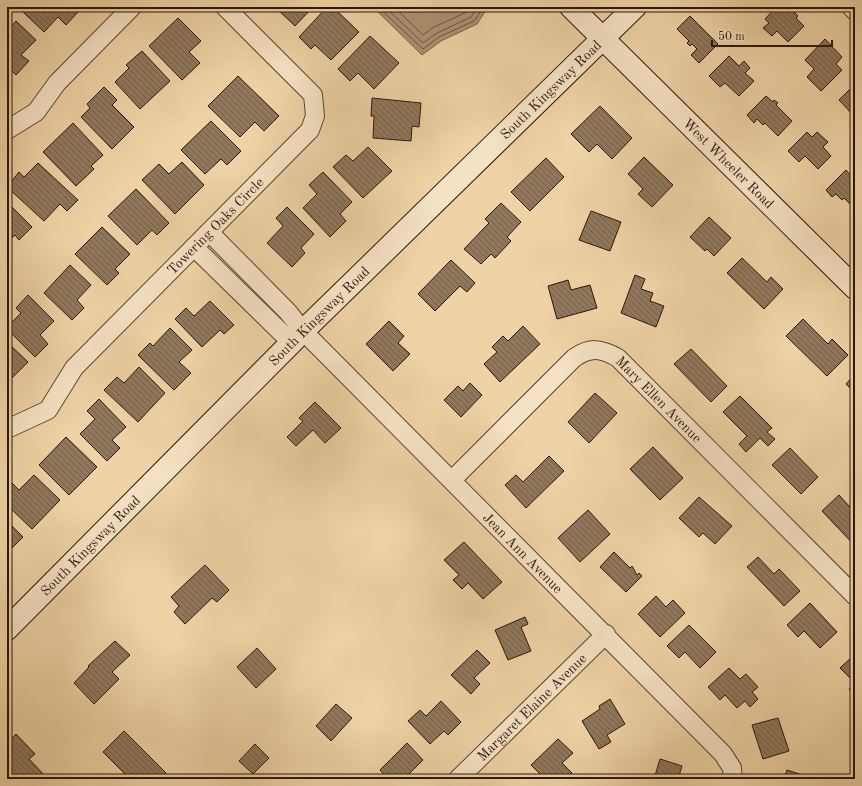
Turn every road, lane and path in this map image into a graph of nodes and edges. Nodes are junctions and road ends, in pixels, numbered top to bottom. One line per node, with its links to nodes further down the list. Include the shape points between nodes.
1 (132, 7): 8 (street, via 57,83 36,112)
2 (224, 7): 9 (street, Towering Oaks Circle, via 313,96 315,116 310,130)
3 (571, 7): 7 (street, West Wheeler Road)
4 (635, 7): 7 (street, South Kingsway Road)
5 (851, 7): 6 (street)
6 (855, 11)
7 (602, 39): 11 (street, West Wheeler Road); 12 (street, South Kingsway Road)
8 (7, 130)
9 (209, 232): 10 (street, Towering Oaks Circle); 12 (street, via 288,312)
10 (194, 247): 12 (street); 13 (street, Towering Oaks Circle, via 74,368 48,410)
11 (855, 288)
12 (297, 337): 14 (street, Jean Ann Avenue); 16 (street, South Kingsway Road)
13 (7, 429)
14 (452, 480): 15 (street, Mary Ellen Avenue, via 574,358 584,352 606,351 618,358); 17 (street, Jean Ann Avenue)
15 (855, 596)
16 (7, 630)
17 (606, 634): 18 (street, Margaret Elaine Avenue); 19 (street, Jean Ann Avenue, via 723,754 732,768)
18 (458, 779)
19 (733, 779)

